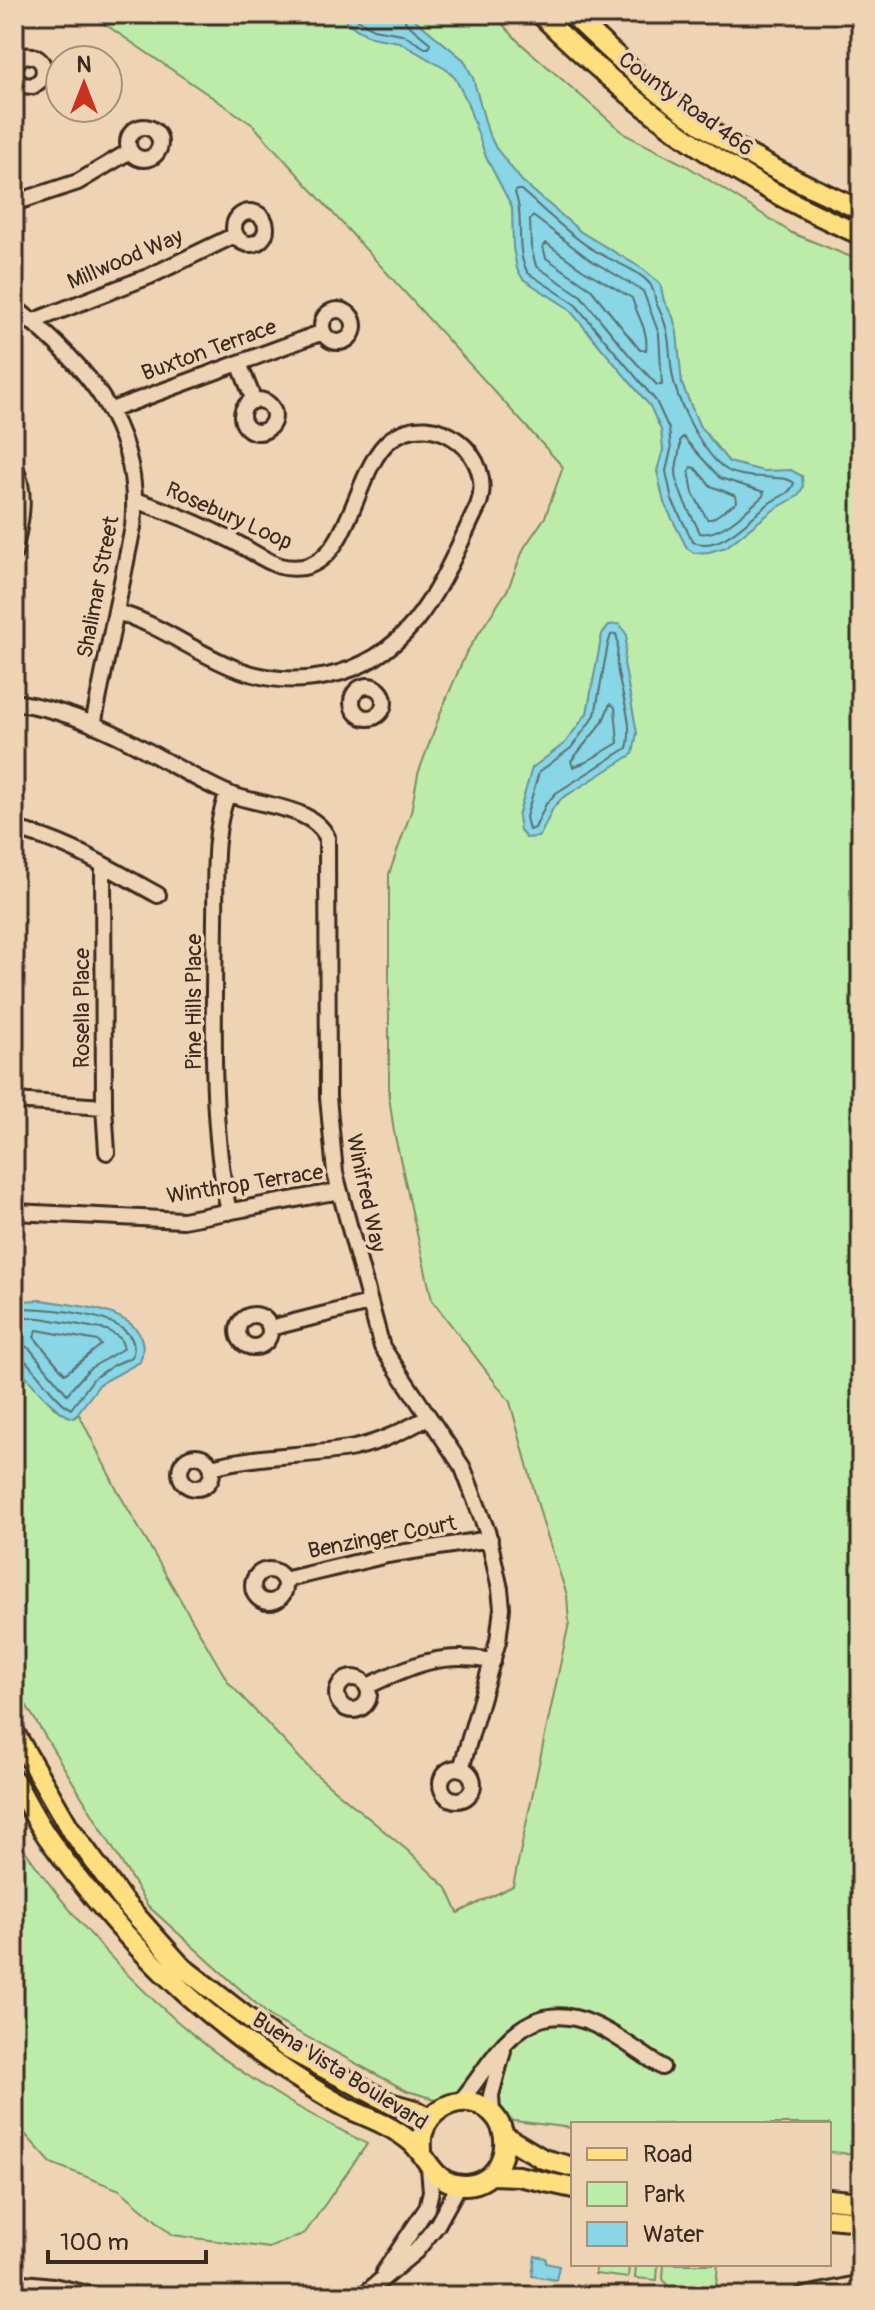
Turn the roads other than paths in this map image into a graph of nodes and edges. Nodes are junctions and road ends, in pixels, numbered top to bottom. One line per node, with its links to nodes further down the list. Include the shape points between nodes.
1 (540, 14): 9 (main road, County Road 466, via 629,97 693,145 803,209)
2 (572, 14): 7 (main road, County Road 466, via 703,126)
3 (14, 66): 4 (street, via 22,56 32,55 45,69 33,86)
4 (14, 77)
5 (130, 151): 6 (street, via 78,182)
6 (14, 203)
7 (861, 210)
8 (235, 235): 11 (street, Millwood Way, via 150,276)
9 (861, 235)
10 (14, 307): 11 (street, Shalimar Street)
11 (31, 322): 15 (street, Shalimar Street, via 81,371)
12 (323, 332): 13 (street, Buxton Terrace)
13 (239, 363): 14 (street); 15 (street, Buxton Terrace)
14 (254, 401)
15 (111, 410): 17 (street, Shalimar Street, via 129,451)
16 (14, 465): 18 (street, via 23,498)
17 (135, 500): 19 (street, Shalimar Street); 20 (street, Rosebury Loop, via 188,520 276,565 306,567 330,550 390,440 423,429 456,439 479,467 478,506 417,621 388,649)
18 (14, 553)
19 (116, 612): 20 (street, Rosebury Loop, via 257,675 301,679); 23 (street, Shalimar Street)
20 (356, 669): 21 (street)
21 (363, 687)
22 (14, 702): 23 (street, Winifred Way)
23 (93, 725): 24 (street, Winifred Way)
24 (228, 793): 31 (street, Winifred Way, via 305,815 327,837 328,1111); 33 (street, Pine Hills Place, via 217,840 214,976 219,1150)
25 (14, 829): 26 (street)
26 (103, 865): 27 (street); 29 (street, Rosella Place)
27 (158, 895)
28 (14, 1101): 29 (street)
29 (104, 1107): 30 (street, Rosella Place)
30 (107, 1152)
31 (339, 1191): 33 (street, Winthrop Terrace); 34 (street, Winifred Way)
32 (14, 1212): 33 (street, Winthrop Terrace, via 166,1220)
33 (229, 1212)
34 (369, 1303): 35 (street); 36 (street, Winifred Way, via 382,1347)
35 (270, 1328)
36 (429, 1417): 37 (street, via 354,1448 254,1457); 38 (street, Winifred Way, via 463,1468)
37 (212, 1467)
38 (490, 1539): 39 (street, Benzinger Court, via 387,1555); 40 (street, Winifred Way, via 502,1608)
39 (284, 1580)
40 (493, 1661): 41 (street, via 432,1660); 43 (street, Winifred Way)
41 (368, 1686)
42 (14, 1732): 49 (main road, Buena Vista Boulevard, via 78,1839 181,1966 288,2049)
43 (461, 1769)
44 (14, 1780): 51 (main road, Buena Vista Boulevard, via 49,1840 115,1925 184,1994 260,2054 341,2105 392,2128)
45 (505, 2044): 46 (street, via 538,2019 565,2015 598,2027); 47 (street); 48 (street, via 491,2095)
46 (662, 2067)
47 (460, 2102): 48 (main road); 49 (main road)
48 (492, 2113): 50 (main road)
49 (430, 2118): 51 (main road, via 422,2134)
50 (505, 2136): 52 (main road, via 543,2159); 53 (main road, via 503,2157)
51 (426, 2160): 54 (main road, via 442,2179); 60 (street, via 431,2191 427,2208)
52 (571, 2166)
53 (491, 2175): 54 (main road); 55 (main road)
54 (459, 2185): 60 (street, via 416,2251)
55 (571, 2188)
56 (831, 2199): 57 (main road)
57 (861, 2202)
58 (831, 2218): 59 (main road)
59 (861, 2221)
60 (379, 2279): 64 (street)
61 (14, 2282): 63 (street)
62 (861, 2283): 65 (street)
63 (97, 2296)
64 (362, 2296)
65 (801, 2296)

